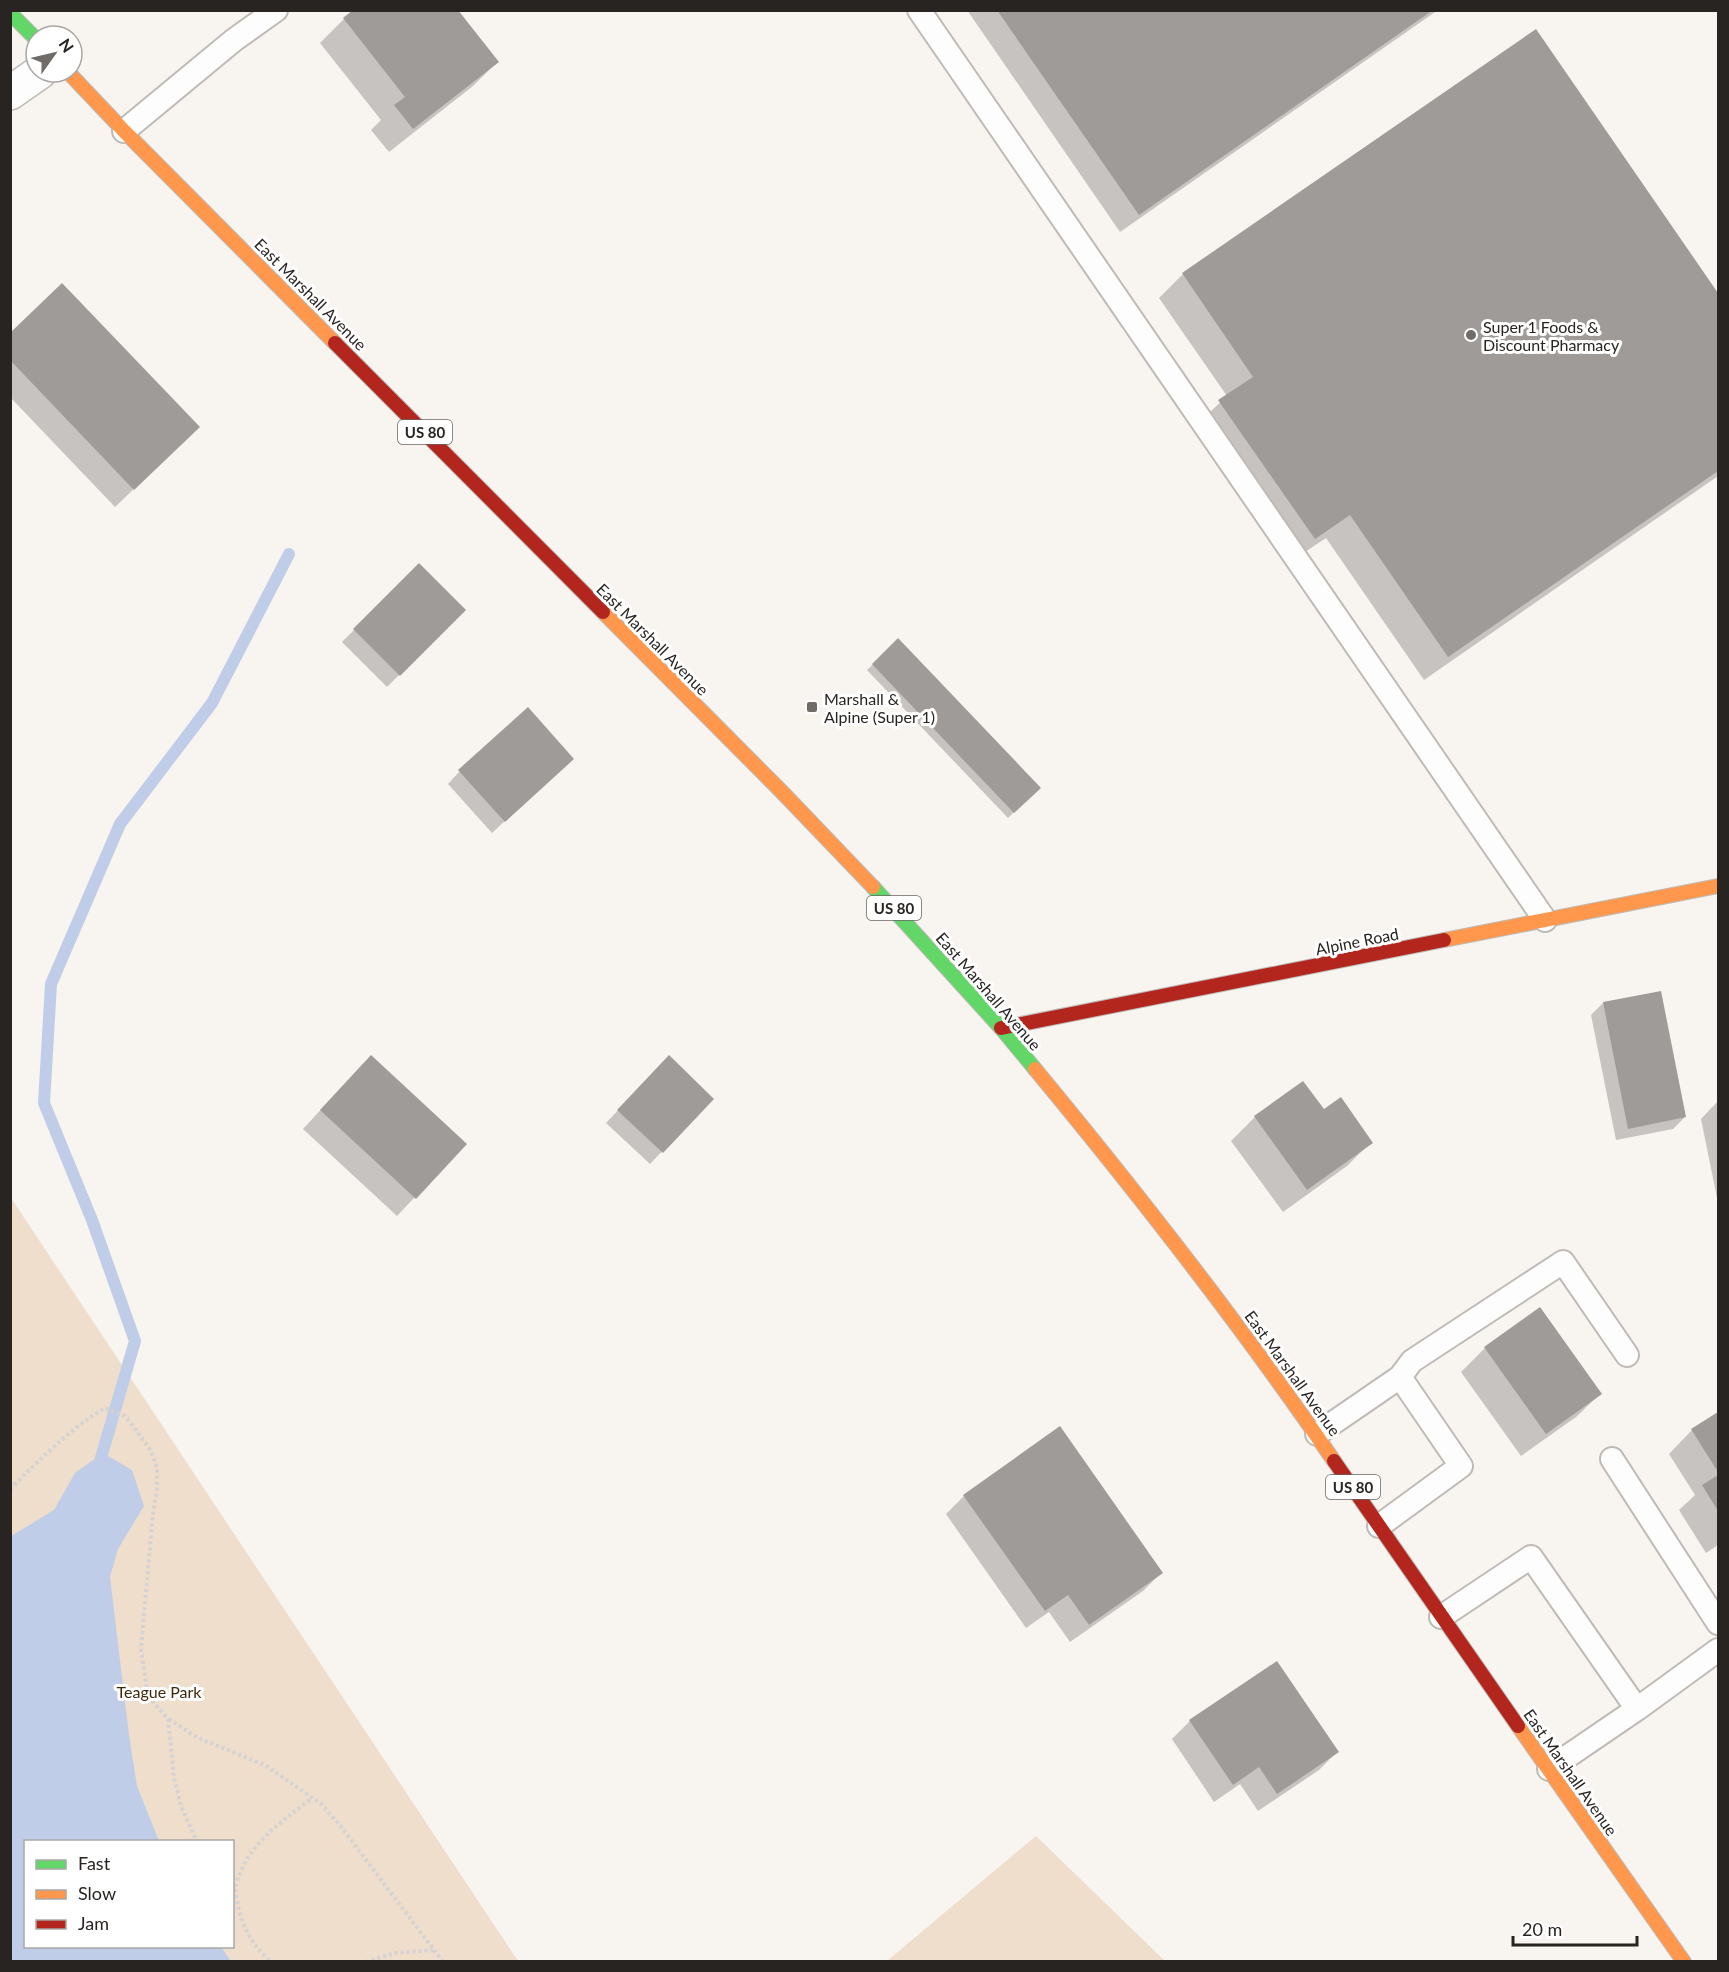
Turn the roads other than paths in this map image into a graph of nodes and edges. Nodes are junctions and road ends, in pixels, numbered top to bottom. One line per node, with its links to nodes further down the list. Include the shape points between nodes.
1 (276, 10): 8 (lane)
2 (920, 10): 10 (lane)
3 (10, 13): 4 (main road)
4 (24, 27)
5 (24, 83): 7 (street)
6 (79, 84): 8 (main road, East Marshall Avenue / US 80)
7 (10, 93)
8 (124, 131): 11 (main road, East Marshall Avenue / US 80, via 782,792 897,911)
9 (1719, 886): 10 (main road, Alpine Road)
10 (1545, 920): 11 (main road, Alpine Road)
11 (1001, 1028): 14 (main road, East Marshall Avenue / US 80, via 1230,1314)
12 (1627, 1355): 13 (lane, via 1563,1262 1412,1361)
13 (1400, 1377): 14 (lane); 16 (lane, via 1461,1466)
14 (1317, 1434): 16 (main road, East Marshall Avenue / US 80)
15 (1612, 1459): 17 (lane)
16 (1379, 1526): 18 (main road, East Marshall Avenue / US 80)
17 (1715, 1611)
18 (1442, 1617): 20 (lane, via 1532,1557); 21 (main road, East Marshall Avenue / US 80)
19 (1719, 1650): 20 (lane)
20 (1637, 1709): 21 (lane)
21 (1549, 1769): 22 (main road, East Marshall Avenue / US 80)
22 (1684, 1962)

